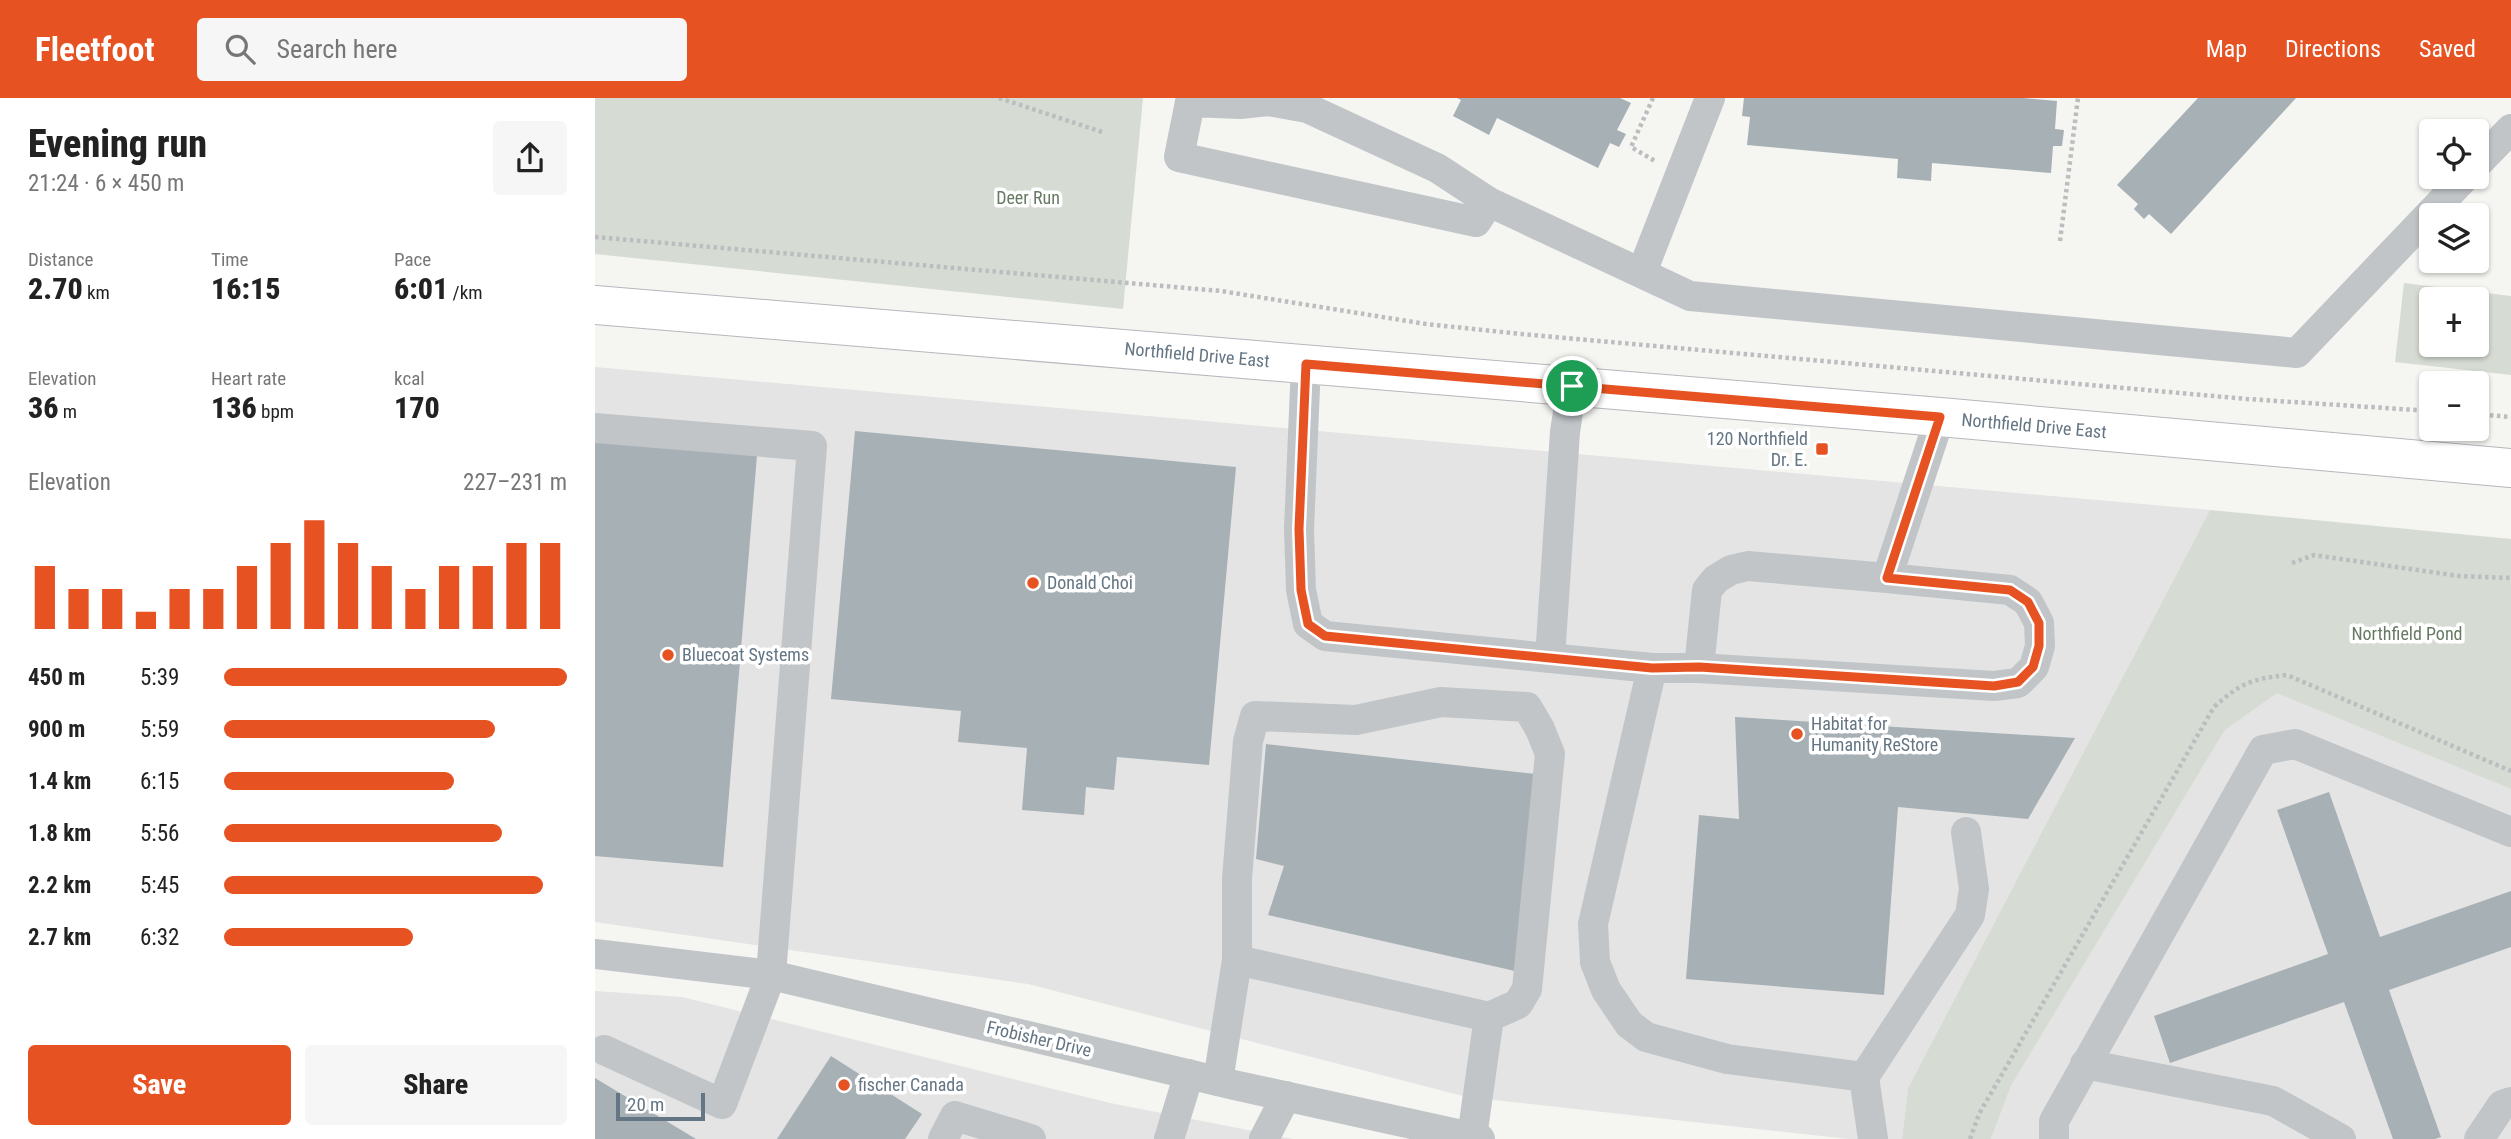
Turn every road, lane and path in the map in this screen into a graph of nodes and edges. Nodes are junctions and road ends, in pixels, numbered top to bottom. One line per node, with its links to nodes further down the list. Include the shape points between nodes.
1 (999, 98): 6 (path)
2 (1653, 98): 8 (path, via 1631,147)
3 (1710, 98): 8 (street)
4 (2078, 98): 12 (path)
5 (2511, 129): 7 (street)
6 (1103, 132)
7 (2489, 152)
8 (1680, 176): 13 (street)
9 (2454, 189): 13 (street, via 2297,353 1690,296)
10 (1489, 202): 10 (street, via 1437,168 1307,108 1268,102 1190,102 1179,157 1476,222); 13 (street)
11 (595, 237): 17 (path, via 1221,291 1426,324 1521,334)
12 (2060, 241)
13 (1642, 272)
14 (595, 305): 15 (main road, Northfield Drive East)
15 (1306, 364): 16 (main road, Northfield Drive East); 26 (street, via 1299,529 1301,590 1308,624 1325,636)
16 (1572, 386): 19 (main road, Northfield Drive East); 26 (street)
17 (2419, 410)
18 (2489, 416): 20 (path)
19 (1940, 417): 22 (main road, Northfield Drive East); 24 (street)
20 (2511, 417)
21 (595, 428): 33 (street, via 812,446)
22 (2511, 468)
23 (2292, 563): 25 (path, via 2314,555 2459,576)
24 (1887, 578): 27 (street, via 1748,566 1731,570 1707,590); 27 (street, via 2010,590 2028,602 2039,623 2033,667 2018,682 1994,686)
25 (2511, 578)
26 (1550, 659): 28 (street)
27 (1699, 667): 28 (street)
28 (1652, 668): 38 (street, via 1593,923 1595,962 1606,990 1629,1024 1646,1037 1727,1059)
29 (1966, 832): 38 (street, via 1974,890 1970,915)
30 (2511, 832): 36 (street, via 2295,744 2263,750)
31 (595, 954): 33 (street, Frobisher Drive)
32 (1237, 960): 34 (street); 34 (street, via 1237,879 1248,741 1255,716 1356,720 1441,702 1527,707 1550,754 1527,989 1518,1004); 39 (street)
33 (771, 975): 35 (street, via 722,1104); 37 (street, Frobisher Drive)
34 (1489, 1017): 42 (street)
35 (604, 1050)
36 (2085, 1064): 48 (street, via 2055,1121); 49 (street, via 2273,1101)
37 (1189, 1074): 39 (street, Frobisher Drive); 45 (street)
38 (1864, 1077): 47 (street)
39 (1218, 1081): 40 (street, Frobisher Drive)
40 (1286, 1096): 42 (street, Frobisher Drive); 46 (street)
41 (2511, 1102): 50 (street, via 2502,1105)
42 (1476, 1138)
43 (943, 1139): 44 (street, via 955,1116)
44 (1031, 1139)
45 (1169, 1139)
46 (1264, 1139)
47 (1873, 1139)
48 (2054, 1139)
49 (2341, 1139)
50 (2479, 1139)

